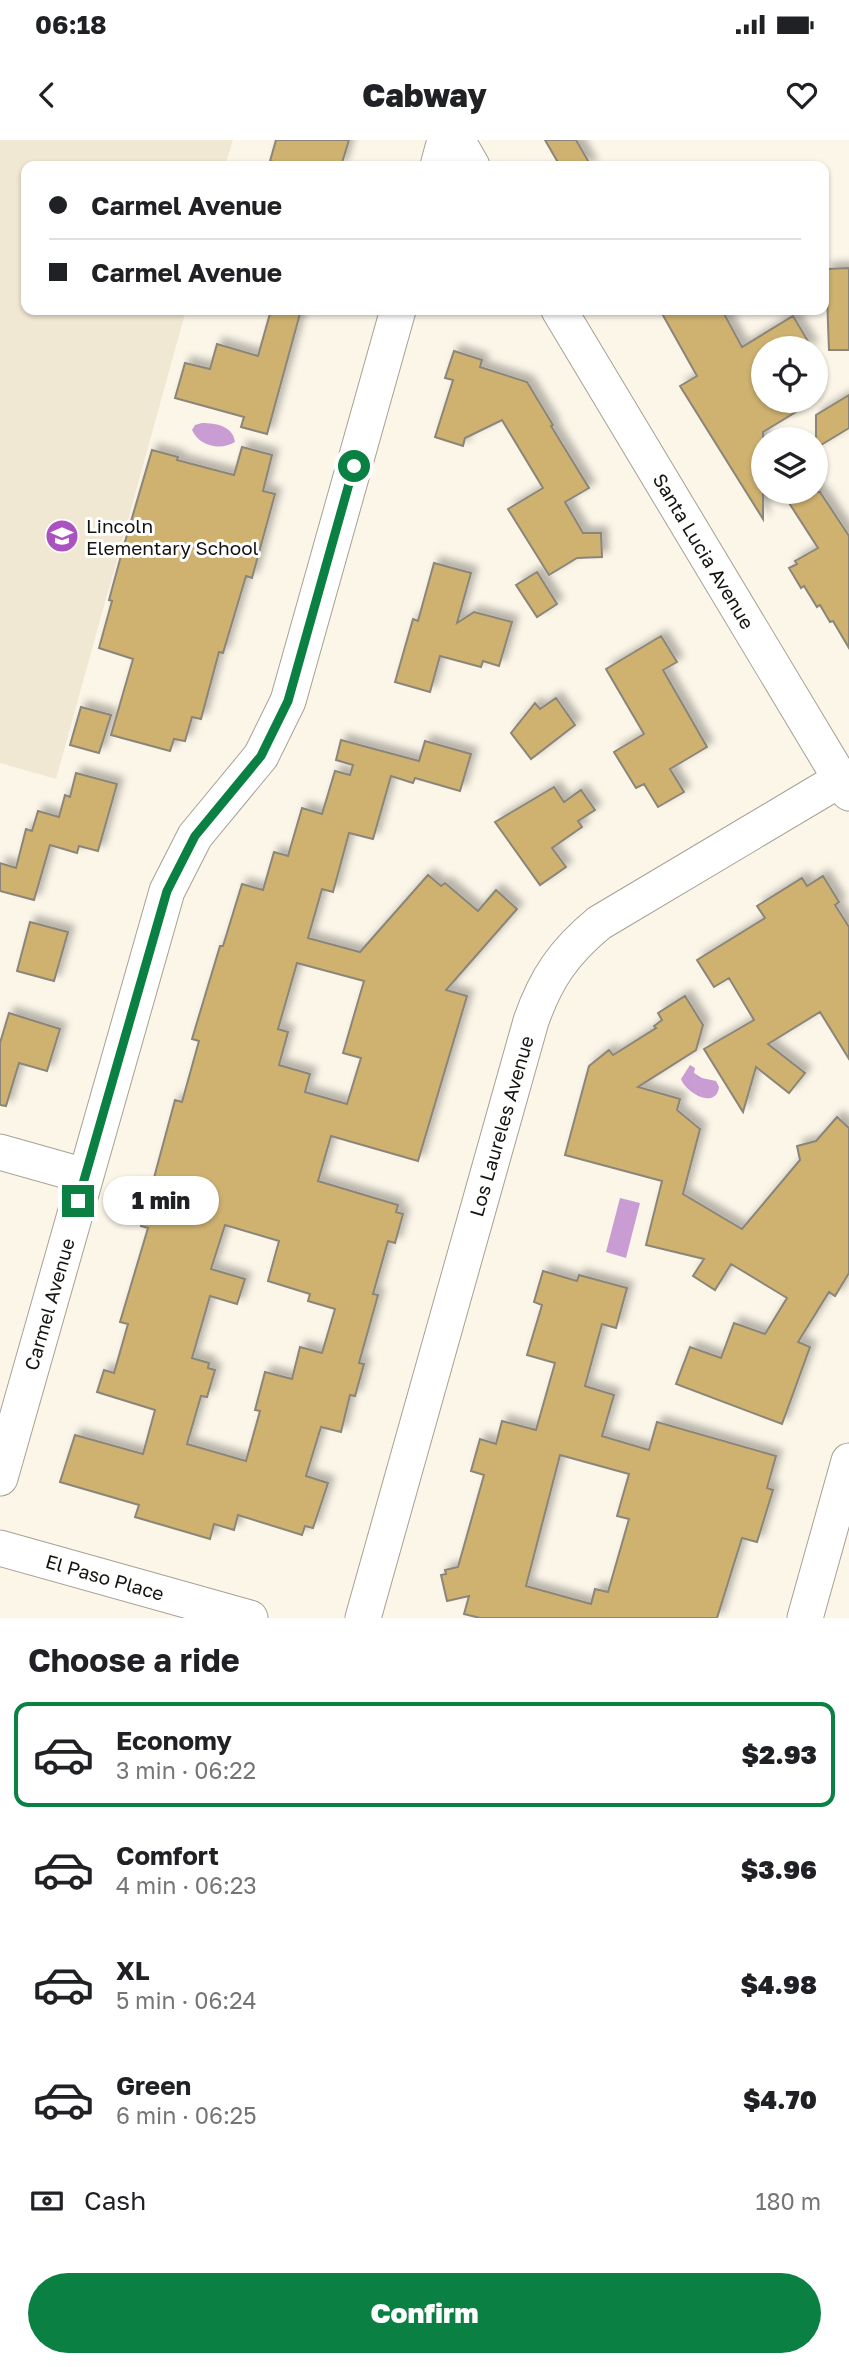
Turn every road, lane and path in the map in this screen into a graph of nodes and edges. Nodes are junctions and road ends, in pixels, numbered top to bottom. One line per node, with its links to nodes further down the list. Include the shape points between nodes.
1 (445, 140): 3 (street)
2 (457, 140): 4 (street)
3 (439, 161)
4 (469, 161)
5 (397, 315): 9 (street, Carmel Avenue, via 288,701 261,756 195,836 167,891)
6 (562, 315): 7 (street, Santa Lucia Avenue)
7 (845, 786): 14 (street, Los Laureles Avenue, via 599,923 570,950 540,994)
8 (0, 1152): 9 (street)
9 (85, 1176): 11 (street, Carmel Avenue)
10 (849, 1461): 15 (street)
11 (0, 1478)
12 (0, 1548): 13 (street, El Paso Place)
13 (250, 1618)
14 (363, 1618)
15 (805, 1618)

